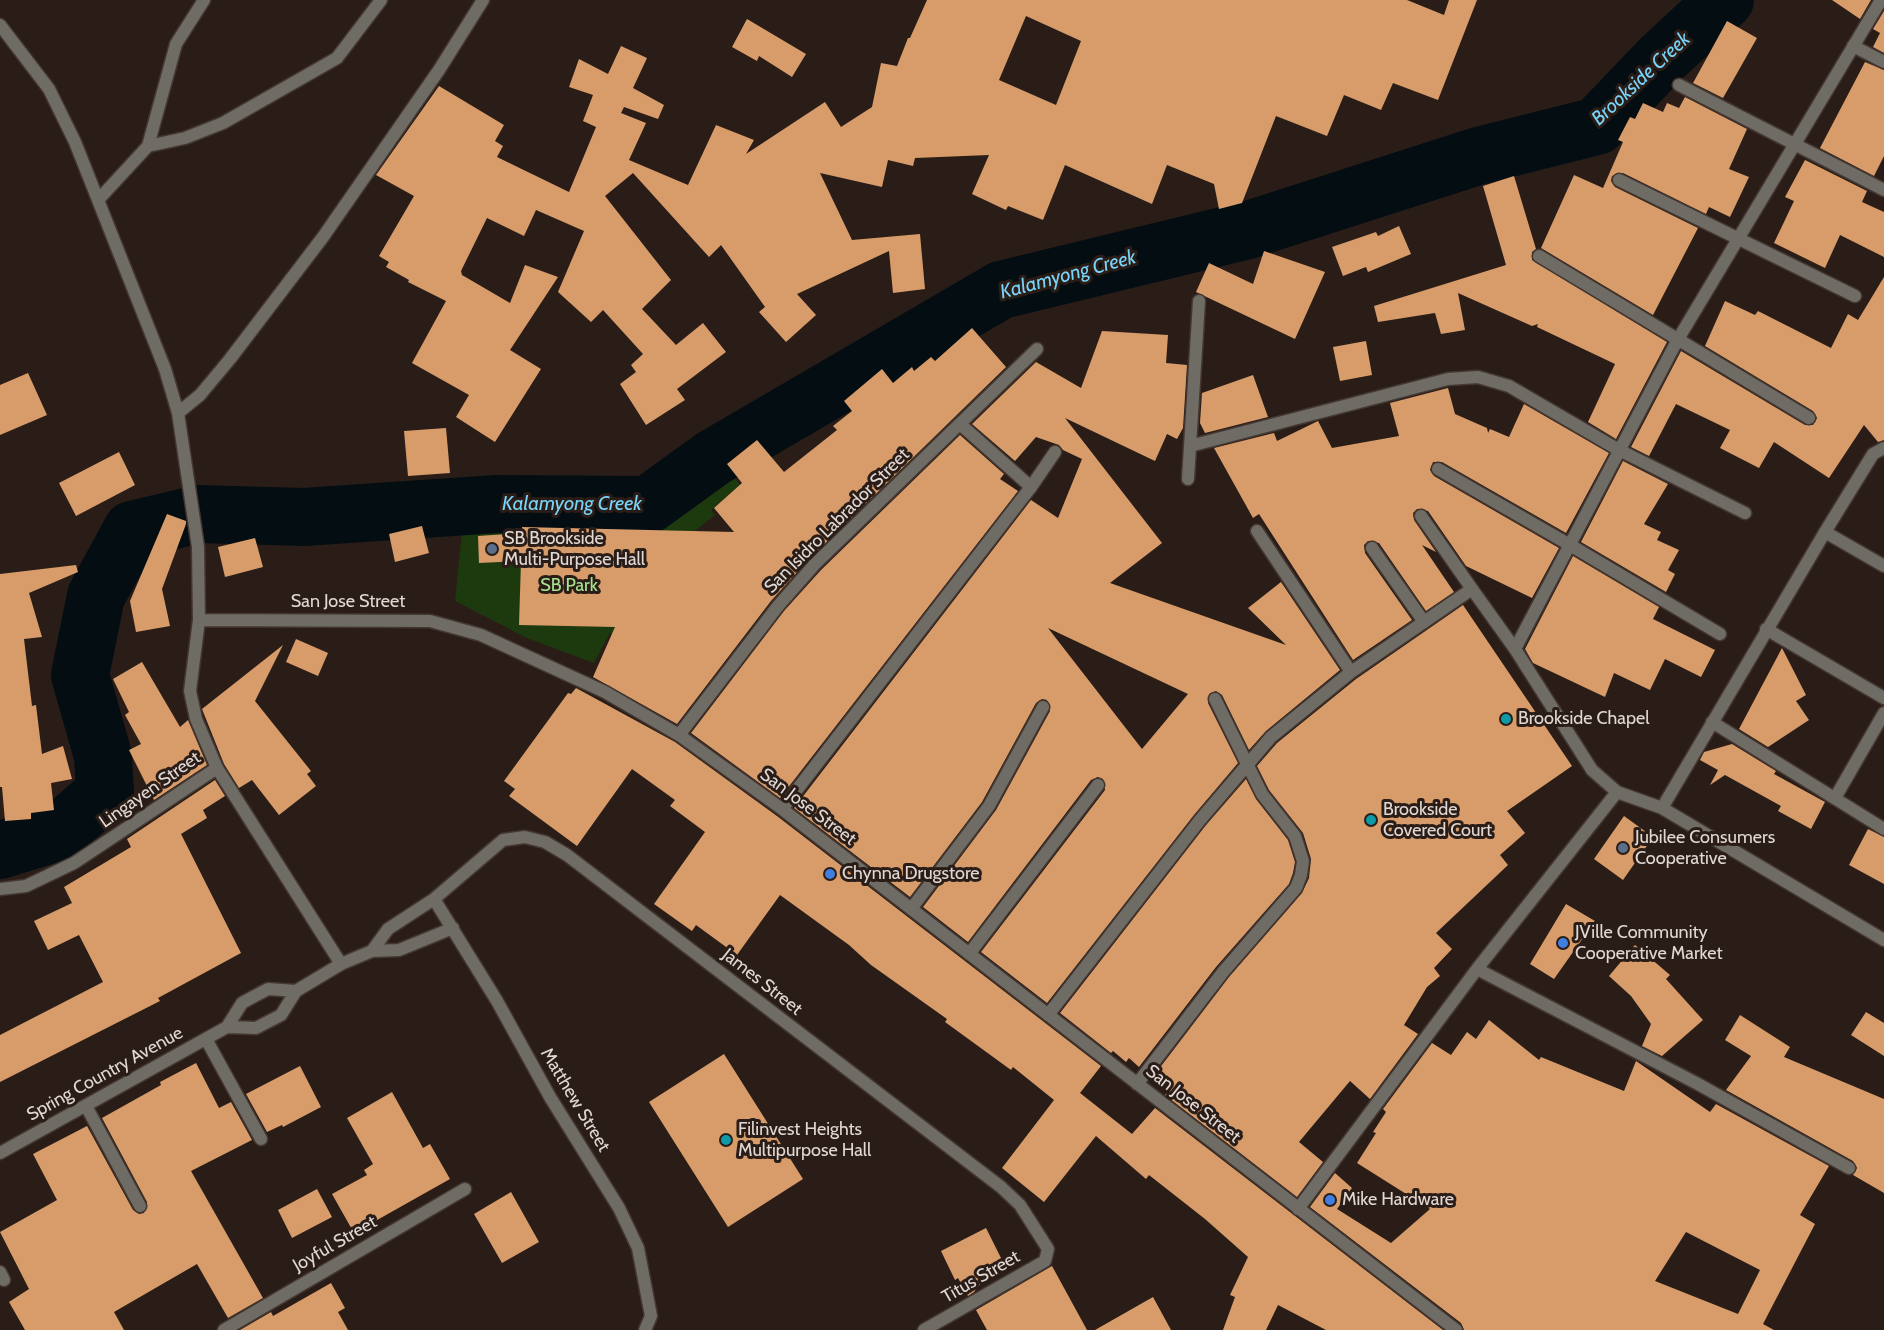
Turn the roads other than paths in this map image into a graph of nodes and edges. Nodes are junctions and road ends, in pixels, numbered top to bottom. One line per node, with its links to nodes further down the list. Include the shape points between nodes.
1 (204, 0): 10 (street, via 176,44)
2 (381, 0): 10 (street, via 337,58 223,123 186,138)
3 (483, 0): 20 (street, via 323,237 230,359)
4 (1881, 0): 6 (street)
5 (0, 25): 13 (street, Lingayen Street, via 49,89)
6 (1853, 46): 7 (street); 9 (street)
7 (1884, 62)
8 (1679, 85): 9 (street)
9 (1795, 143): 12 (street); 14 (street)
10 (148, 146): 13 (street)
11 (1619, 180): 14 (street)
12 (1884, 190)
13 (99, 199): 20 (street, Lingayen Street, via 165,369)
14 (1740, 238): 16 (street); 18 (street)
15 (1539, 256): 18 (street)
16 (1855, 296)
17 (1199, 301): 23 (street)
18 (1677, 341): 21 (street); 25 (street)
19 (1037, 349): 22 (street, San Isidro Labrador Street)
20 (178, 413): 38 (street, Lingayen Street, via 198,547)
21 (1809, 418)
22 (960, 424): 29 (street); 49 (street, San Isidro Labrador Street, via 815,564 770,615)
23 (1190, 446): 25 (street, via 1448,379 1478,377 1509,386); 28 (street)
24 (1884, 448): 33 (street, via 1873,454)
25 (1619, 450): 30 (street); 34 (street)
26 (1055, 452): 29 (street)
27 (1438, 469): 34 (street)
28 (1188, 479)
29 (1031, 487): 56 (street)
30 (1745, 513)
31 (1421, 516): 37 (street)
32 (1257, 531): 43 (street)
33 (1825, 531): 36 (street); 40 (street)
34 (1570, 545): 41 (street); 42 (street)
35 (1372, 548): 39 (street)
36 (1884, 566)
37 (1472, 589): 39 (street); 42 (street)
38 (200, 620): 49 (street, San Jose Street, via 407,619 455,626 574,676); 51 (street, Lingayen Street, via 190,691 196,719)
39 (1424, 622): 43 (street)
40 (1766, 629): 44 (street); 48 (street)
41 (1720, 634)
42 (1515, 649): 53 (street, via 1592,770)
43 (1351, 672): 50 (street, via 1297,714)
44 (1884, 698)
45 (1215, 699): 50 (street)
46 (1043, 707): 60 (street, via 989,807)
47 (1884, 713): 54 (street)
48 (1712, 722): 54 (street); 55 (street)
49 (680, 735): 56 (street, San Jose Street)
50 (1245, 765): 68 (street); 71 (street, via 1295,836 1303,861 1301,875 1296,888 1223,972)
51 (217, 768): 58 (street, Lingayen Street, via 74,863 26,886); 65 (street)
52 (1098, 785): 64 (street)
53 (1617, 792): 55 (street); 66 (street)
54 (1835, 798): 57 (street)
55 (1662, 808): 62 (street)
56 (782, 809): 60 (street, San Jose Street)
57 (1884, 829)
58 (0, 889)
59 (434, 899): 61 (street, Matthew Street); 63 (street, via 388,929); 79 (street, James Street, via 503,840 525,837 545,842 1001,1187 1020,1205)
60 (911, 909): 64 (street, San Jose Street)
61 (453, 928): 63 (street, via 399,950); 81 (street, Matthew Street, via 619,1208 638,1248 651,1316)
62 (1884, 940)
63 (372, 951): 65 (street)
64 (969, 954): 68 (street, San Jose Street)
65 (341, 964): 67 (street)
66 (1477, 969): 75 (street); 78 (street)
67 (296, 991): 69 (street, via 281,1015 256,1028); 69 (street, Spring Country Avenue, via 268,989 242,1003)
68 (1048, 1015): 71 (street, San Jose Street)
69 (227, 1027): 70 (street, Spring Country Avenue)
70 (206, 1039): 72 (street, Spring Country Avenue); 73 (street)
71 (1137, 1084): 78 (street, San Jose Street)
72 (86, 1106): 74 (street, Spring Country Avenue); 77 (street)
73 (261, 1139)
74 (0, 1153)
75 (1849, 1168)
76 (465, 1189): 80 (street, Joyful Street)
77 (140, 1206)
78 (1298, 1209): 83 (street, San Jose Street)
79 (1048, 1249): 82 (street, Titus Street, via 1045,1261)
80 (224, 1330)
81 (645, 1330)
82 (924, 1330)
83 (1456, 1330)

